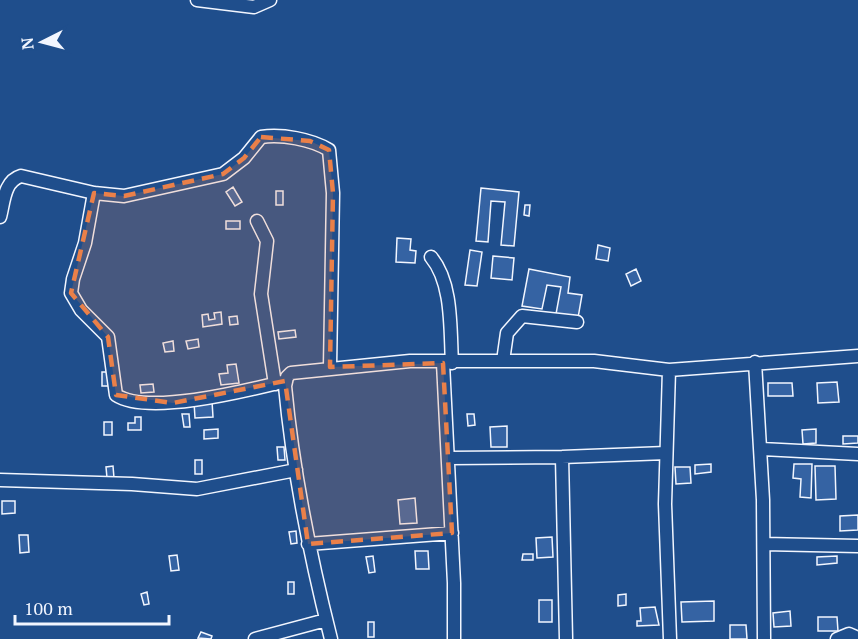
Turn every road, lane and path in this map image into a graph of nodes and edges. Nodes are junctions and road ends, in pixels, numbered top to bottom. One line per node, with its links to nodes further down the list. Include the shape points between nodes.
1 (197, 0): 2 (street, via 254,7)
2 (270, 0)
3 (5, 179): 4 (street, via 26,176); 5 (street)
4 (94, 194): 13 (street, via 124,196 223,174 244,158 261,137 310,141 329,150 333,193); 15 (street, via 71,292 81,310 108,337 116,394 167,403)
5 (0, 217)
6 (256, 221): 15 (street, via 267,241 261,294)
7 (431, 257): 12 (street, via 444,281)
8 (577, 322): 10 (street, via 522,316 507,333)
9 (858, 356): 11 (street)
10 (503, 361): 12 (street); 14 (street, via 614,362)
11 (755, 362): 14 (street); 16 (street)
12 (448, 363): 13 (street, via 410,360); 19 (street)
13 (330, 367): 15 (street, via 291,373)
14 (669, 370): 17 (street)
15 (281, 382): 21 (street)
16 (761, 449): 18 (street); 25 (street)
17 (666, 453): 20 (street); 33 (street)
18 (858, 454)
19 (449, 458): 20 (street); 23 (street)
20 (562, 458): 32 (street)
21 (296, 470): 22 (street, via 197,489); 24 (street)
22 (0, 480)
23 (452, 533): 24 (street); 31 (street)
24 (308, 544): 27 (street)
25 (764, 544): 26 (street); 34 (street)
26 (858, 546)
27 (326, 620): 29 (street); 30 (street)
28 (858, 638): 35 (street, via 849,634)
29 (255, 639)
30 (331, 639)
31 (454, 639)
32 (566, 639)
33 (670, 639)
34 (764, 639)
35 (837, 639)

